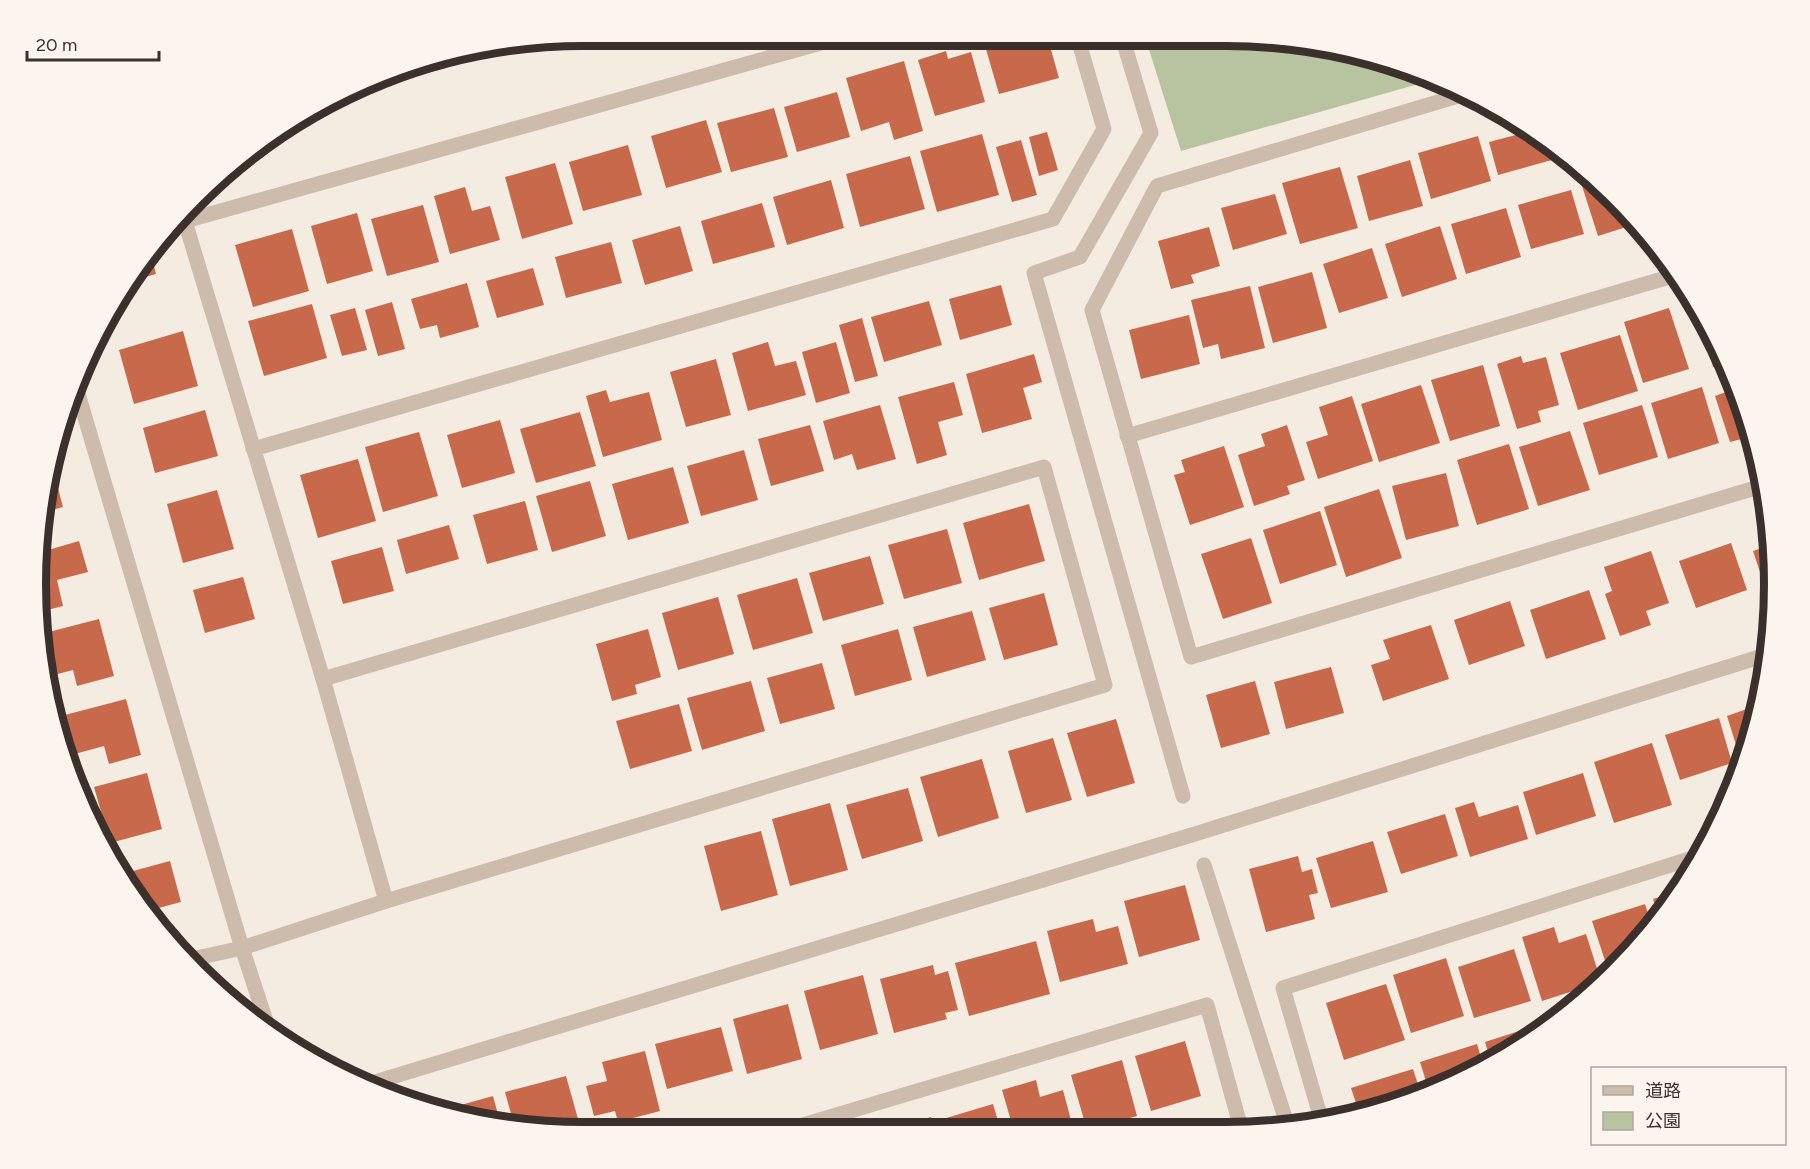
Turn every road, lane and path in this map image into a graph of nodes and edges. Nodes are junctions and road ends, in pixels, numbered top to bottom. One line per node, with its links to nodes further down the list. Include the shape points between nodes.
1 (810, 46): 5 (street)
2 (1080, 46): 10 (street, via 1104,129 1053,219)
3 (1125, 46): 14 (street, via 1151,133 1080,257 1034,273)
4 (1453, 97): 9 (street, via 1158,186 1092,310)
5 (191, 218)
6 (185, 224): 10 (street)
7 (1667, 278): 9 (street)
8 (80, 399): 18 (street)
9 (1127, 436): 11 (street, via 1191,657)
10 (253, 449): 13 (street)
11 (1754, 488)
12 (1759, 657): 21 (street, via 1195,834)
13 (323, 679): 17 (street); 17 (street, via 1044,467 1105,685)
14 (1183, 796)
15 (1688, 860): 22 (street, via 1283,988)
16 (1204, 865): 23 (street)
17 (386, 902): 18 (street)
18 (242, 948): 19 (street); 20 (street)
19 (197, 958)
20 (265, 1016)
21 (377, 1081)
22 (1320, 1114)
23 (1285, 1119)
24 (813, 1122): 25 (street, via 1207,1005)
25 (1239, 1122)

